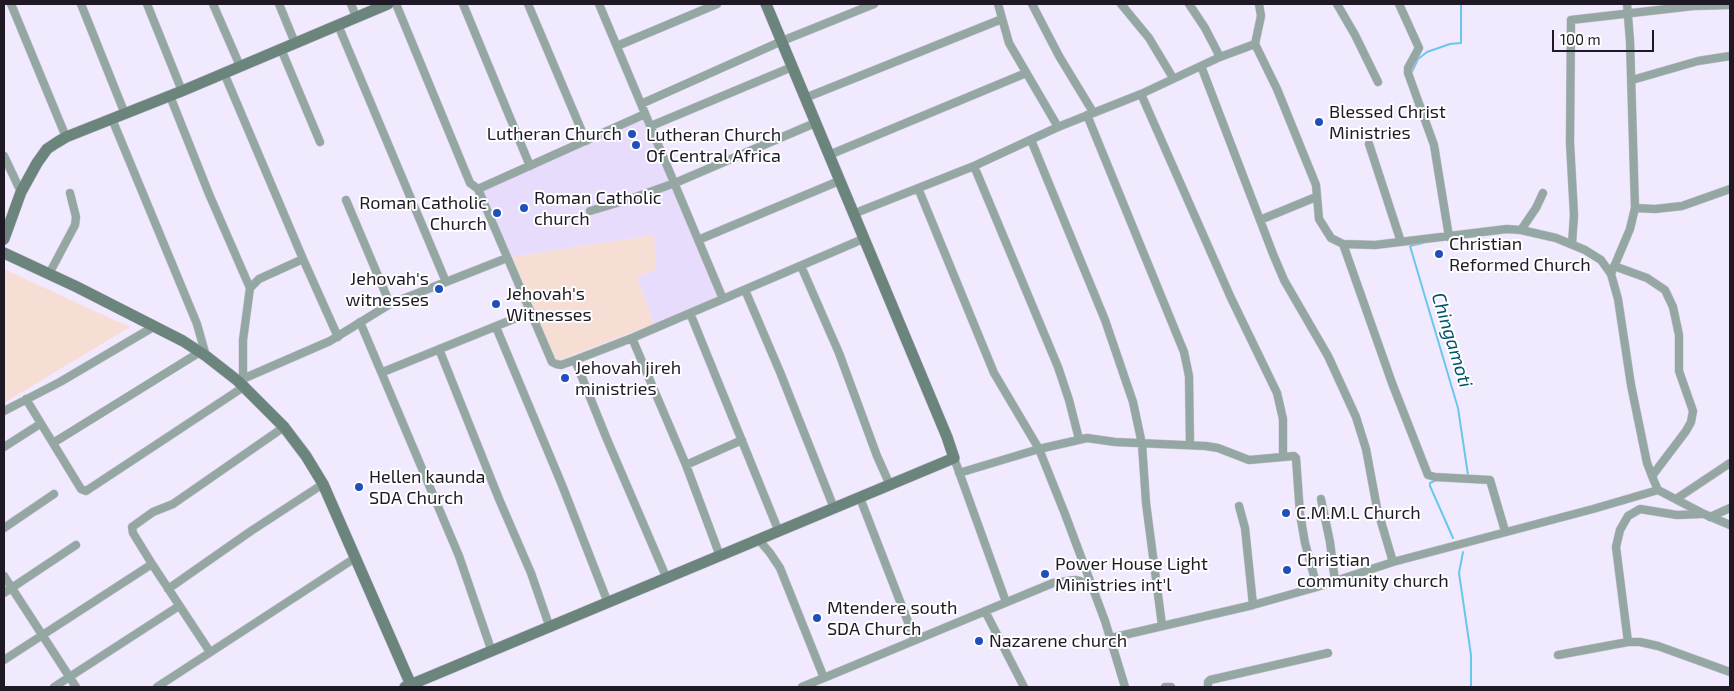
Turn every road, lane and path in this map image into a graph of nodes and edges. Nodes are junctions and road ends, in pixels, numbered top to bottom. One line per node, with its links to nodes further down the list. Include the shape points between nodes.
1 (11, 4): 55 (street)
2 (81, 4): 49 (street)
3 (147, 4): 43 (street)
4 (213, 4): 35 (street)
5 (279, 4): 29 (street)
6 (350, 4): 25 (street)
7 (388, 4): 25 (main road)
8 (396, 4): 68 (street, via 470,183)
9 (463, 4): 62 (street)
10 (528, 4): 57 (street)
11 (599, 4): 31 (street)
12 (716, 4): 31 (street)
13 (766, 4): 28 (main road)
14 (874, 4): 28 (street)
15 (998, 4): 26 (street)
16 (1032, 4): 48 (street)
17 (1121, 4): 40 (street, via 1149,38)
18 (1189, 4): 34 (street)
19 (1259, 4): 30 (street, via 1261,16)
20 (1337, 4): 42 (street)
21 (1399, 4): 79 (street, via 1419,48 1408,73 1434,145)
22 (1627, 4): 24 (street)
23 (1730, 5): 24 (street)
24 (1629, 14): 41 (street); 85 (street, via 1579,18 1570,23)
25 (356, 17): 27 (main road)
26 (1002, 19): 38 (street, via 1009,44); 46 (street)
27 (338, 25): 29 (main road); 92 (street)
28 (782, 41): 37 (main road); 47 (street)
29 (295, 43): 32 (main road)
30 (1255, 44): 34 (street); 72 (street, via 1303,152 1316,185)
31 (616, 46): 47 (street)
32 (281, 49): 35 (main road); 58 (street)
33 (1730, 56): 41 (street, via 1698,61)
34 (1220, 57): 36 (street)
35 (240, 66): 39 (main road)
36 (1201, 66): 40 (street); 77 (street)
37 (792, 67): 46 (main road); 53 (street)
38 (1026, 72): 54 (street); 60 (street)
39 (224, 73): 43 (main road); 88 (street)
40 (1173, 78): 44 (street)
41 (1632, 80): 74 (street)
42 (1378, 82)
43 (182, 91): 45 (main road)
44 (1142, 94): 48 (street); 120 (street, via 1231,298 1277,393 1283,419)
45 (170, 96): 49 (main road); 93 (street)
46 (805, 98): 52 (main road)
47 (641, 104): 50 (street)
48 (1090, 113): 54 (street); 117 (street, via 1184,352)
49 (124, 114): 51 (main road)
50 (645, 114): 53 (street); 57 (street)
51 (112, 119): 55 (main road); 105 (street, via 197,324)
52 (815, 123): 60 (main road); 65 (street)
53 (651, 126): 65 (street)
54 (1058, 127): 56 (street)
55 (66, 137): 69 (main road, via 41,156)
56 (1031, 140): 63 (street); 116 (street, via 1105,320 1133,402)
57 (586, 141): 62 (street)
58 (320, 142)
59 (1369, 144): 83 (street)
60 (829, 155): 64 (main road)
61 (4, 156): 69 (street)
62 (530, 166): 68 (street)
63 (974, 166): 66 (street); 113 (street, via 1058,367)
64 (839, 181): 76 (main road); 81 (street)
65 (675, 183): 75 (street); 81 (street)
66 (918, 188): 76 (street); 119 (street, via 994,373)
67 (1730, 188): 74 (street, via 1682,206)
68 (478, 189): 87 (street)
69 (21, 192): 80 (main road)
70 (70, 193): 91 (street, via 75,225)
71 (1544, 193): 78 (street)
72 (1316, 197): 77 (street); 84 (street, via 1324,230)
73 (346, 200): 96 (street)
74 (1635, 208): 90 (street, via 1630,230)
75 (590, 211)
76 (853, 214): 82 (main road)
77 (1260, 220): 145 (street, via 1284,280 1328,356 1356,416)
78 (1520, 230): 79 (street); 85 (street)
79 (1449, 237): 83 (street)
80 (4, 239)
81 (698, 240): 95 (street)
82 (864, 240): 89 (street); 121 (main road)
83 (1401, 242): 84 (street)
84 (1343, 244): 139 (street, via 1428,475 1490,480)
85 (1572, 244): 90 (street)
86 (4, 253): 91 (main road)
87 (507, 258): 92 (street); 97 (street)
88 (303, 259): 93 (street, via 259,279); 102 (street)
89 (801, 266): 94 (street); 127 (street, via 839,353)
90 (1613, 270): 125 (street, via 1630,385); 125 (street, via 1647,278 1665,290 1679,335 1679,371 1693,411 1691,422)
91 (49, 274): 100 (main road)
92 (446, 282): 96 (street)
93 (250, 288): 108 (street, via 243,340)
94 (745, 290): 95 (street); 134 (street)
95 (723, 299): 98 (street)
96 (390, 304): 99 (street)
97 (531, 312): 101 (street); 106 (street, via 552,362 561,365)
98 (690, 313): 103 (street); 114 (street)
99 (360, 322): 102 (street); 107 (street)
100 (154, 326): 105 (main road); 109 (street)
101 (496, 327): 104 (street); 156 (street)
102 (338, 336): 108 (street)
103 (632, 338): 106 (street); 123 (street)
104 (439, 349): 107 (street); 161 (street)
105 (203, 354): 108 (main road); 115 (street)
106 (575, 360): 148 (street)
107 (382, 372): 167 (street, via 460,556)
108 (242, 382): 112 (main road); 115 (street, via 86,491 81,489)
109 (26, 399): 110 (street); 111 (street)
110 (4, 411)
111 (40, 424): 115 (street); 118 (street)
112 (284, 428): 126 (main road); 146 (street, via 173,504 134,524 132,530)
113 (1079, 439): 116 (street); 119 (street)
114 (742, 440): 123 (street); 140 (street)
115 (53, 443)
116 (1142, 444): 117 (street); 160 (street, via 1146,503)
117 (1190, 445): 120 (street, via 1218,448 1249,460)
118 (4, 447)
119 (1039, 449): 124 (street); 152 (street)
120 (1283, 457): 150 (street, via 1296,458 1300,514)
121 (954, 458): 124 (street); 127 (main road)
122 (1730, 463): 132 (street)
123 (686, 465): 143 (street)
124 (959, 473): 155 (street)
125 (1652, 476): 128 (street)
126 (323, 484): 144 (main road); 153 (street)
127 (890, 486): 130 (main road)
128 (1658, 490): 132 (street); 139 (street)
129 (54, 494): 138 (street)
130 (860, 498): 134 (main road); 164 (street)
131 (1322, 499): 149 (street)
132 (1676, 499): 136 (street)
133 (1239, 506): 157 (street, via 1246,535)
134 (834, 508): 140 (main road)
135 (1730, 508): 136 (street)
136 (1707, 516): 137 (street); 165 (street, via 1640,509 1628,516 1616,547)
137 (1730, 525)
138 (4, 528)
139 (1506, 531): 145 (street)
140 (779, 532): 141 (main road)
141 (759, 540): 143 (main road); 173 (street, via 780,568)
142 (76, 545): 151 (street)
143 (720, 556): 148 (main road)
144 (355, 558): 166 (street); 174 (main road)
145 (1393, 562): 149 (street)
146 (152, 564): 153 (street); 162 (street)
147 (4, 576): 151 (street)
148 (667, 579): 156 (main road)
149 (1334, 581): 150 (street)
150 (1317, 587): 157 (street)
151 (12, 588): 154 (street); 162 (street)
152 (1093, 588): 155 (street, via 1080,581 1068,580); 163 (street)
153 (168, 589): 158 (street)
154 (4, 593)
155 (1006, 602): 159 (street)
156 (608, 603): 161 (main road)
157 (1253, 605): 160 (street)
158 (179, 606): 166 (street); 172 (street)
159 (984, 611): 164 (street); 179 (street)
160 (1162, 625): 163 (street)
161 (550, 628): 167 (main road)
162 (42, 636): 170 (street); 172 (street)
163 (1110, 638): 180 (street)
164 (915, 640): 173 (street)
165 (1628, 642): 169 (street); 171 (street, via 1658,646)
166 (210, 652): 177 (street)
167 (492, 652): 174 (main road)
168 (1328, 654): 183 (street, via 1210,680)
169 (1558, 655)
170 (4, 660)
171 (1730, 672)
172 (69, 677): 175 (street); 176 (street)
173 (824, 678): 178 (street)
174 (408, 686)
175 (54, 687)
176 (76, 687)
177 (157, 687)
178 (802, 687)
179 (1024, 687)
180 (1124, 687)
181 (1165, 687): 182 (street)
182 (1171, 687)
183 (1208, 687)

